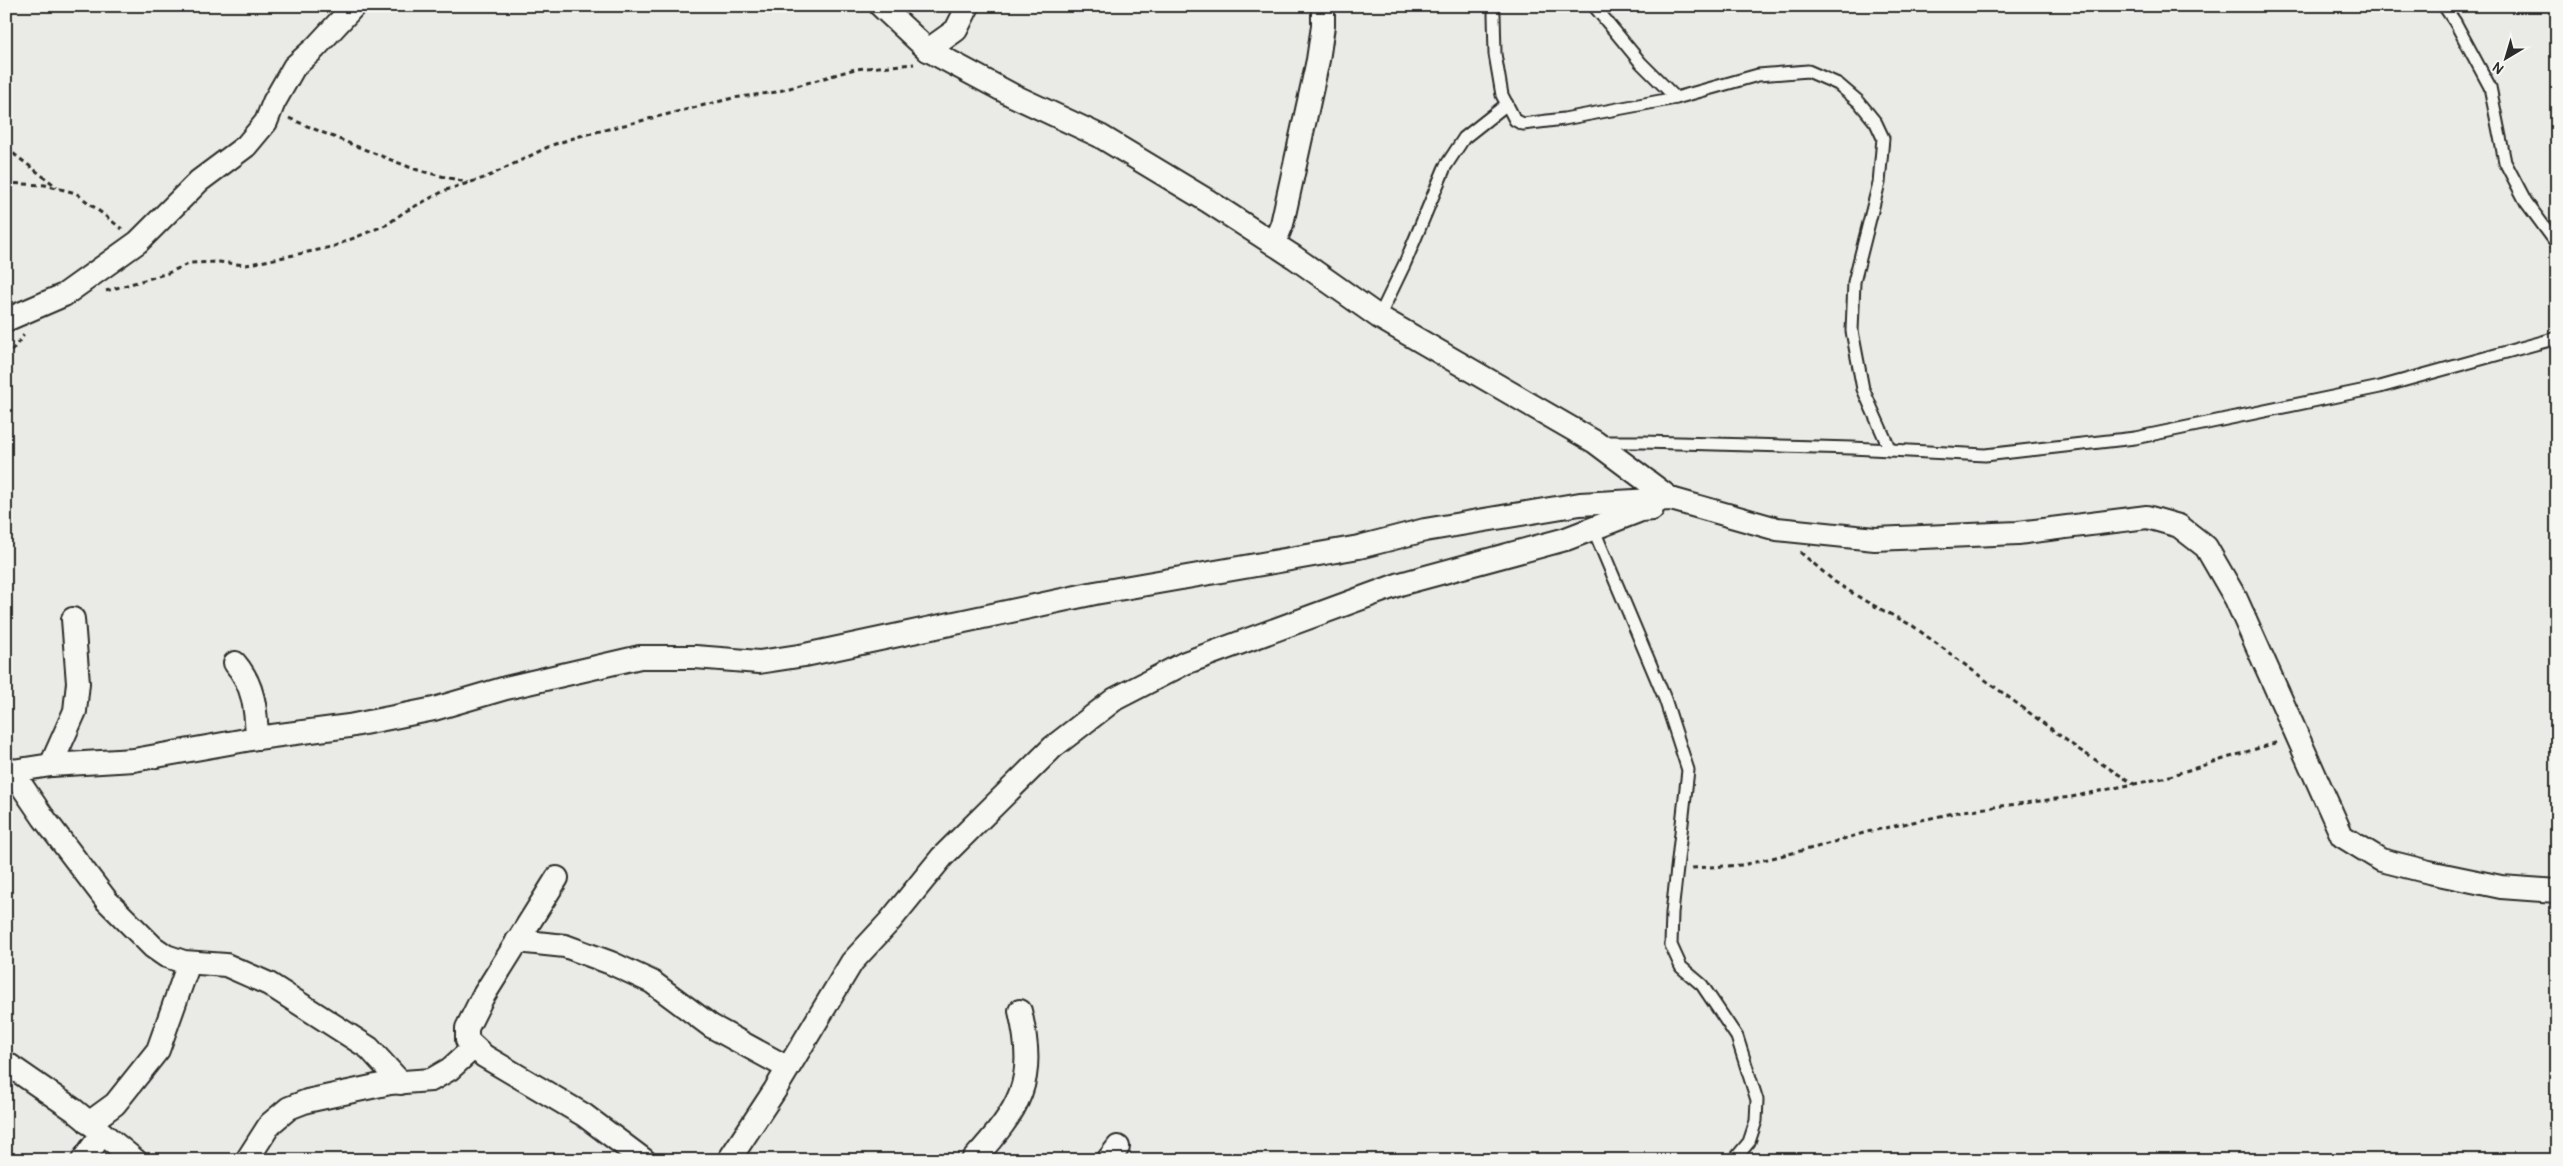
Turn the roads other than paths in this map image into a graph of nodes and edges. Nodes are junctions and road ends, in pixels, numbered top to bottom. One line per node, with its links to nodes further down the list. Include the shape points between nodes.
1 (354, 6): 14 (street, via 294,67 266,122 246,146 198,181 138,242 64,296)
2 (882, 6): 8 (street)
3 (968, 6): 8 (street, via 956,30)
4 (1323, 6): 11 (street, via 1314,83 1282,224)
5 (1594, 6): 9 (lane, via 1641,63)
6 (2444, 6): 12 (lane, via 2490,87 2506,162 2526,202)
7 (1494, 14): 10 (lane, via 1495,54 1502,95)
8 (934, 53): 11 (street, via 1012,96 1100,136)
9 (1676, 98): 10 (lane, via 1524,124 1515,120); 17 (lane, via 1758,75 1808,71 1838,84 1859,102 1876,124 1883,138 1883,157 1878,191 1854,282 1852,331 1863,389)
10 (1507, 104): 13 (lane, via 1464,138 1445,167)
11 (1274, 244): 13 (street)
12 (2557, 244)
13 (1379, 317): 16 (street)
14 (6, 320)
15 (2557, 338): 17 (lane, via 2380,387 2135,438 1985,455)
16 (1595, 442): 17 (lane); 18 (street)
17 (1890, 450)
18 (1671, 498): 19 (street); 23 (street, via 1580,504 1425,530 1359,547 1095,594 805,655 759,662 695,657 640,658 506,688 415,713 349,726)
19 (1695, 505): 20 (street, via 1641,510); 27 (street, via 1777,529 1875,540 2018,533 2147,517 2178,526 2206,548 2236,599 2342,836 2381,860 2501,887)
20 (1593, 528): 33 (street, via 1566,539 1400,584 1185,663 1115,699 1053,747 942,857 852,962); 42 (lane, via 1665,699 1688,770 1671,945 1681,967 1702,985 1736,1037 1756,1100 1756,1121 1749,1142)
21 (73, 619): 24 (street, via 78,683 75,711)
22 (235, 663): 23 (street, via 251,690)
23 (257, 738): 24 (street, via 134,760)
24 (51, 765): 25 (street)
25 (9, 771): 29 (street, via 107,901 154,947 166,956)
26 (556, 878): 28 (street)
27 (2557, 891)
28 (517, 941): 31 (street, via 467,1028 467,1040); 33 (street, via 564,946 612,963 652,982 711,1026)
29 (189, 963): 34 (street, via 226,965 269,984 369,1048); 35 (street, via 158,1050)
30 (1020, 1011): 41 (street, via 1028,1070 1018,1100 1001,1129)
31 (473, 1048): 34 (street, via 431,1080); 39 (street, via 584,1115)
32 (6, 1063): 35 (street)
33 (788, 1068): 40 (street)
34 (402, 1083): 38 (street, via 307,1101 289,1108 270,1124)
35 (96, 1128): 36 (street); 37 (street)
36 (83, 1160)
37 (135, 1160)
38 (247, 1160)
39 (644, 1160)
40 (729, 1160)
41 (973, 1160)
42 (1734, 1160)

